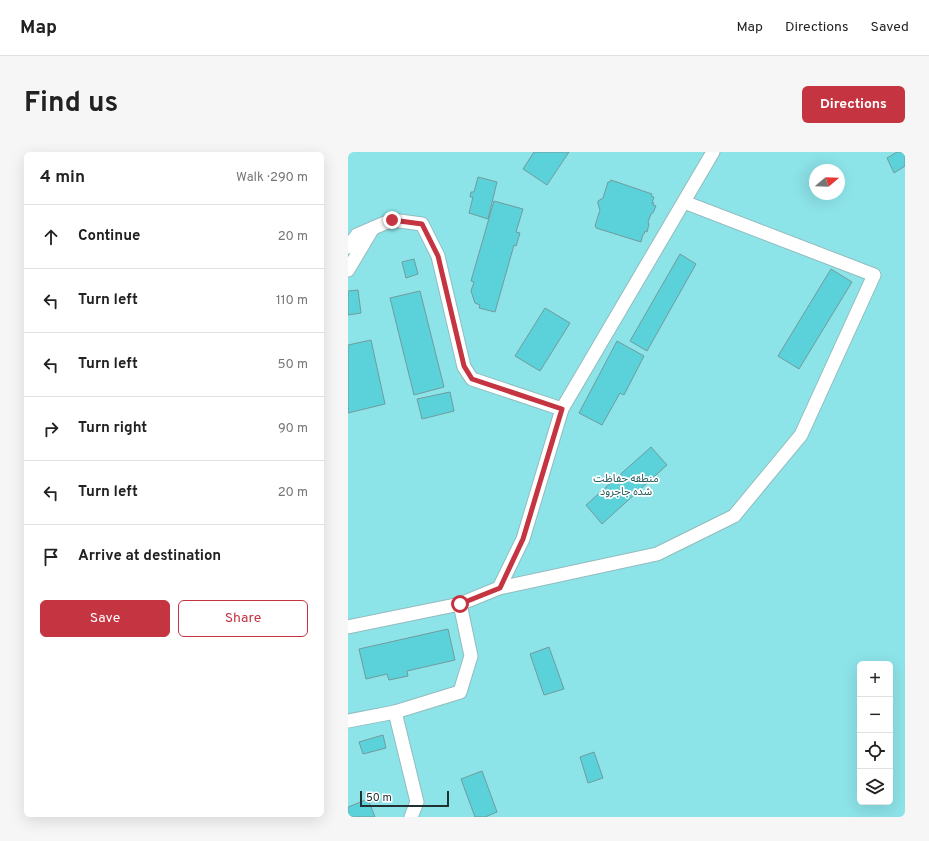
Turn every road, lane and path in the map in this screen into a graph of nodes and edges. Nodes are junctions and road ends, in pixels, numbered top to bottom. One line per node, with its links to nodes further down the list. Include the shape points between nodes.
1 (713, 152): 2 (lane)
2 (684, 202): 6 (lane); 7 (lane, via 874,275 801,435 734,516 657,554)
3 (373, 228): 4 (lane, via 357,235); 5 (lane); 6 (lane, via 392,220 422,224 438,256 464,366 472,379)
4 (348, 247)
5 (348, 270)
6 (562, 409): 7 (lane, via 523,539)
7 (500, 588): 8 (lane)
8 (460, 604): 9 (lane); 10 (lane, via 471,656 460,692)
9 (348, 627)
10 (395, 712): 11 (lane); 12 (lane, via 417,802)
11 (348, 721)
12 (411, 817)

